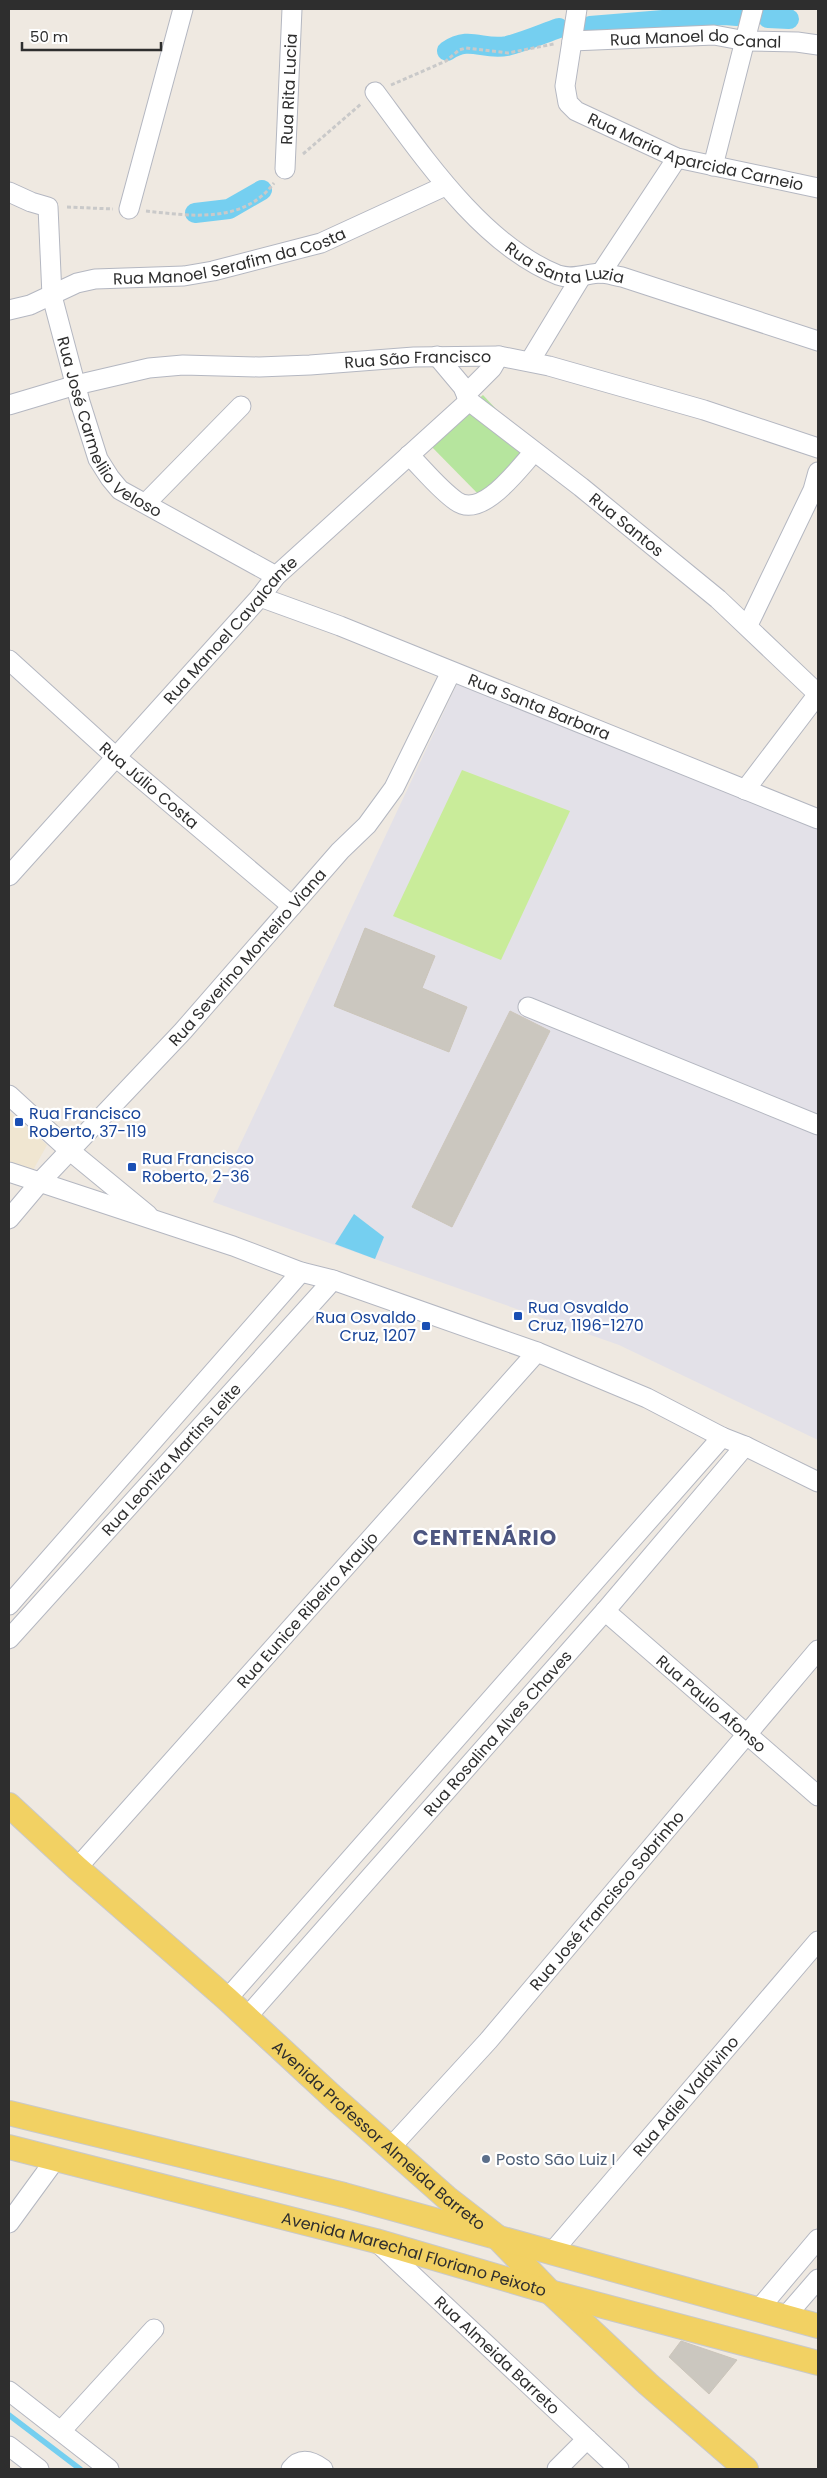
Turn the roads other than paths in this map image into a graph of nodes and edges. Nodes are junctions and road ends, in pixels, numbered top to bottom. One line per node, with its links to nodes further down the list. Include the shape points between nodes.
1 (183, 9): 15 (street)
2 (292, 9): 11 (street, Rua Rita Lucia)
3 (577, 9): 5 (street)
4 (753, 9): 6 (street)
5 (572, 40): 6 (street, Rua Manoel do Canal, via 714,35); 9 (street, Rua Maria Aparcida Carneio, via 565,90 568,103 576,111)
6 (746, 41): 7 (street, Rua Manoel do Canal); 10 (street)
7 (818, 45)
8 (375, 92): 12 (street, Rua Santa Luzia)
9 (677, 158): 10 (street, Rua Maria Aparcida Carneio); 16 (street)
10 (713, 166): 13 (street, Rua Maria Aparcida Carneio)
11 (285, 170)
12 (445, 186): 17 (street, Rua Santa Luzia, via 522,254 560,275); 18 (street, Rua Manoel Serafim da Costa, via 321,243 213,272 95,279 77,283)
13 (818, 188)
14 (9, 192): 18 (street, Rua José Carmeliio Veloso, via 48,207)
15 (129, 210)
16 (601, 273): 17 (street, Rua Santa Luzia); 20 (street, Rua Santa Luzia)
17 (581, 277): 23 (street)
18 (52, 296): 19 (street, Rua Manoel Serafim da Costa); 24 (street, Rua José Carmeliio Veloso)
19 (9, 310)
20 (818, 341)
21 (437, 356): 22 (street, Rua São Francisco); 24 (street, Rua São Francisco, via 259,367 182,364 148,368); 25 (street, Rua Santos)
22 (499, 356): 23 (street, Rua São Francisco); 25 (street, Rua Manoel Cavalcante)
23 (530, 362): 28 (street, Rua São Francisco, via 704,410)
24 (76, 385): 26 (street, Rua São Francisco); 32 (street, Rua José Carmeliio Veloso, via 102,466 120,490)
25 (468, 397): 29 (street, Rua Santos); 30 (street, Rua Manoel Cavalcante)
26 (9, 405)
27 (240, 406): 32 (street)
28 (818, 448)
29 (534, 452): 30 (street, via 500,489 472,506 455,501); 35 (street, Rua Santos, via 668,557)
30 (409, 455): 33 (street, Rua Manoel Cavalcante)
31 (818, 472): 35 (street, via 813,490)
32 (146, 504): 33 (street, Rua José Carmeliio Veloso)
33 (276, 576): 34 (street, Rua Manoel Cavalcante)
34 (260, 597): 37 (street, Rua Santa Barbara); 39 (street, Rua Manoel Cavalcante)
35 (748, 625): 38 (street, Rua Santos)
36 (9, 660): 39 (street, Rua Júlio Costa)
37 (451, 672): 40 (street, Rua Santa Barbara); 43 (street, Rua Severino Monteiro Viana, via 394,788 367,825)
38 (818, 694): 40 (street)
39 (117, 758): 42 (street, Rua Manoel Cavalcante); 43 (street, Rua Júlio Costa)
40 (745, 790): 41 (street, Rua Santa Barbara)
41 (818, 819)
42 (9, 876)
43 (292, 906): 47 (street, Rua Severino Monteiro Viana, via 183,1031)
44 (528, 1007): 46 (street)
45 (9, 1096): 47 (street)
46 (818, 1126)
47 (69, 1150): 49 (street, Rua Severino Monteiro Viana); 51 (street)
48 (9, 1172): 49 (street)
49 (40, 1181): 50 (street, Rua Severino Monteiro Viana); 51 (street)
50 (9, 1219)
51 (156, 1222): 52 (street)
52 (301, 1272): 53 (street); 58 (street, Rua Leoniza Martins Leite)
53 (333, 1280): 54 (street); 60 (street, Rua Leoniza Martins Leite)
54 (538, 1352): 55 (street, via 647,1398); 65 (street, Rua Eunice Ribeiro Araujo)
55 (722, 1438): 56 (street); 67 (street, Rua Rosalina Alves Chaves)
56 (745, 1446): 57 (street); 59 (street, Rua Rosalina Alves Chaves)
57 (818, 1482)
58 (9, 1605)
59 (606, 1611): 62 (street, Rua Paulo Afonso); 68 (street, Rua Rosalina Alves Chaves)
60 (9, 1639)
61 (818, 1650): 62 (street, Rua José Francisco Sobrinho)
62 (748, 1734): 63 (street, Rua Paulo Afonso); 71 (street, Rua José Francisco Sobrinho, via 488,2041)
63 (818, 1796)
64 (9, 1805): 65 (main road, Avenida Professor Almeida Barreto)
65 (76, 1868): 67 (main road, Avenida Professor Almeida Barreto)
66 (818, 1941): 77 (street, Rua Adiel Valdivino)
67 (227, 1999): 68 (main road, Avenida Professor Almeida Barreto)
68 (246, 2018): 71 (main road, Avenida Professor Almeida Barreto)
69 (9, 2113): 74 (main road, via 344,2194)
70 (9, 2147): 72 (main road, Avenida Marechal Floriano Peixoto)
71 (390, 2148): 74 (main road, Avenida Professor Almeida Barreto)
72 (55, 2160): 73 (street); 76 (main road, Avenida Marechal Floriano Peixoto)
73 (9, 2222)
74 (496, 2236): 77 (main road); 79 (main road, Avenida Professor Almeida Barreto)
75 (818, 2239): 80 (street)
76 (376, 2242): 79 (main road, Avenida Marechal Floriano Peixoto); 87 (street, Rua Almeida Barreto)
77 (553, 2251): 80 (main road)
78 (818, 2279): 81 (street)
79 (550, 2292): 84 (main road, Avenida Marechal Floriano Peixoto); 95 (main road, Avenida Professor Almeida Barreto, via 648,2384)
80 (758, 2310): 81 (main road)
81 (786, 2317): 82 (main road)
82 (818, 2326)
83 (154, 2329): 86 (street)
84 (818, 2363)
85 (9, 2391): 86 (street)
86 (61, 2431): 91 (street)
87 (587, 2439): 93 (street); 94 (street, Rua Almeida Barreto)
88 (9, 2446): 90 (street)
89 (292, 2468): 92 (street, via 302,2461 309,2461)
90 (39, 2469)
91 (109, 2469)
92 (323, 2469)
93 (557, 2469)
94 (619, 2469)
95 (746, 2469)

